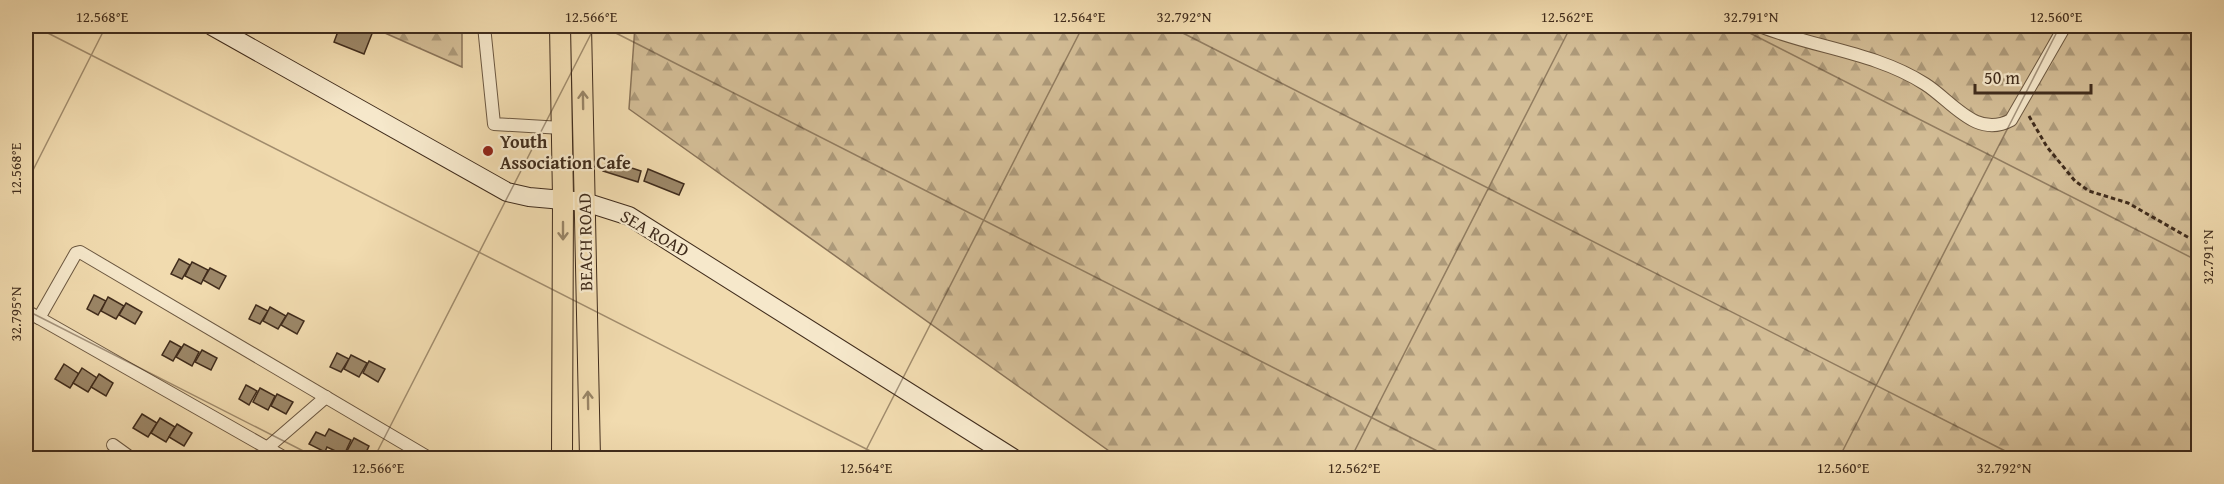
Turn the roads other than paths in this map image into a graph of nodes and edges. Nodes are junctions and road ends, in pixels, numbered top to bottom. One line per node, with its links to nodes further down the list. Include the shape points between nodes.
1 (212, 26): 8 (street, SEA ROAD, via 492,185 518,195)
2 (484, 26): 7 (street, via 494,124)
3 (560, 26): 7 (main road, BEACH ROAD)
4 (581, 26): 9 (main road, BEACH ROAD, one-way to 4)
5 (1760, 26): 6 (street, via 1898,69 1925,84 1972,121 1984,125 2011,120)
6 (2065, 26)
7 (562, 128): 8 (main road, BEACH ROAD)
8 (563, 198): 9 (street, SEA ROAD); 18 (main road, BEACH ROAD, one-way to 18)
9 (585, 201): 19 (main road, BEACH ROAD, one-way to 9); 20 (street, SEA ROAD, via 629,216)
10 (26, 311): 11 (street)
11 (39, 318): 12 (street, via 80,252); 14 (street)
12 (326, 397): 14 (street); 17 (street)
13 (113, 445): 15 (street)
14 (267, 448): 16 (street)
15 (131, 459)
16 (285, 459)
17 (429, 459)
18 (562, 459)
19 (590, 459)
20 (1014, 459)

